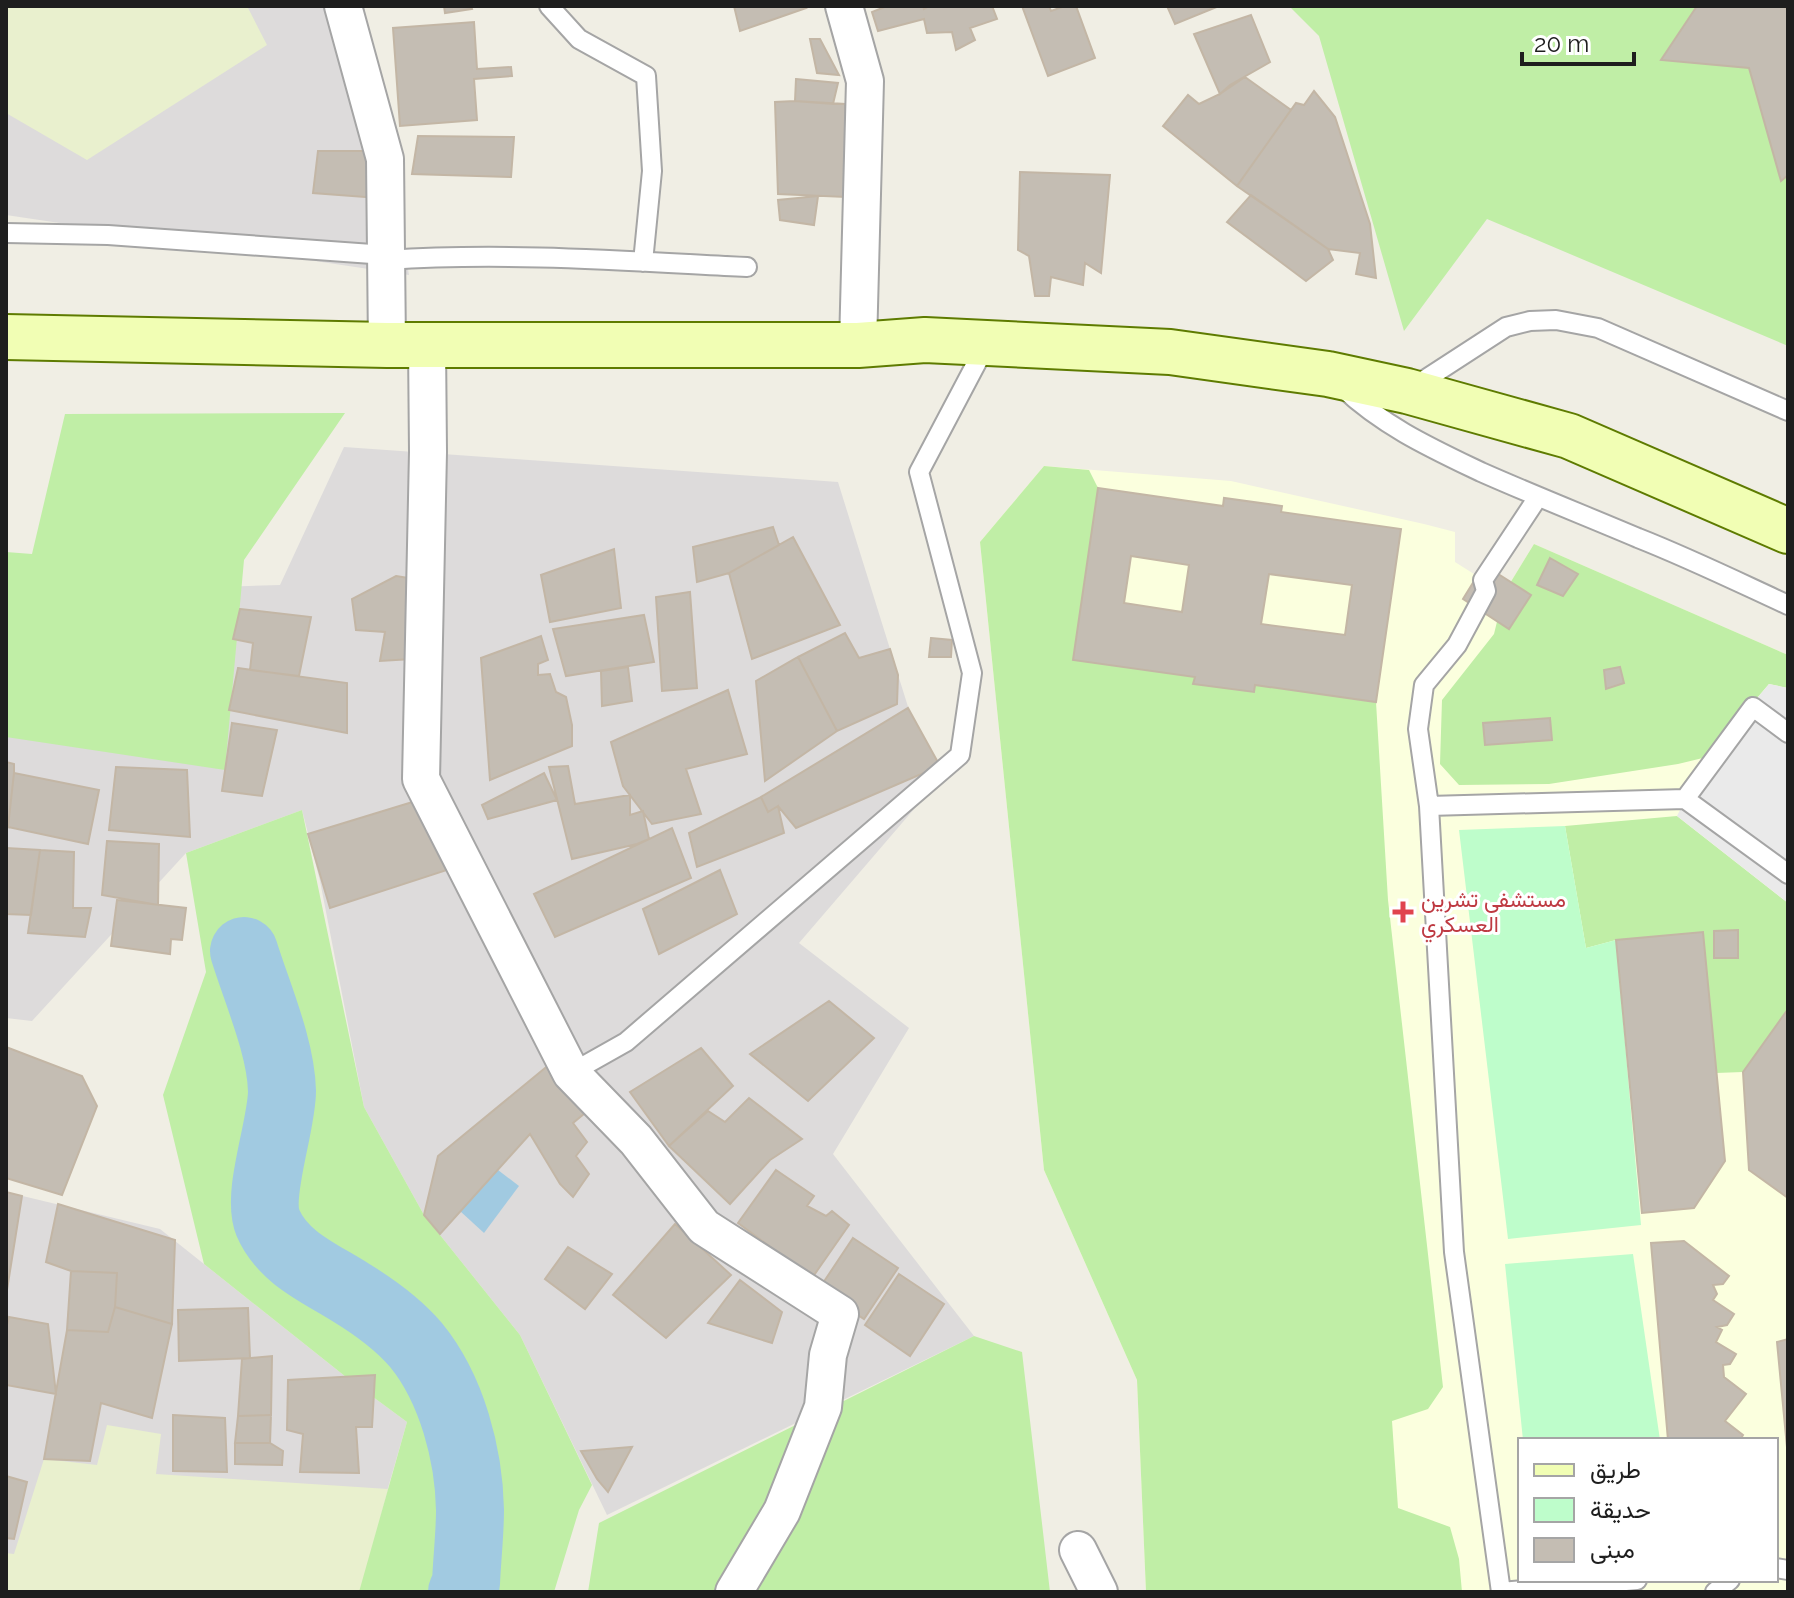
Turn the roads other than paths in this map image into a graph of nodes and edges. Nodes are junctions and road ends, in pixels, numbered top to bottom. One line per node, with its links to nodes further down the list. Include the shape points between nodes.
1 (343, 6): 5 (street, via 385,159)
2 (549, 6): 6 (lane, via 579,39 646,76 652,171)
3 (844, 6): 11 (street, via 865,81)
4 (6, 233): 5 (lane, via 108,235)
5 (386, 257): 6 (lane); 10 (street)
6 (643, 262): 7 (lane)
7 (747, 267)
8 (6, 337): 10 (main road)
9 (987, 343): 11 (main road); 12 (main road, via 1170,352); 22 (lane, via 919,472 972,673 960,755 626,1042)
10 (407, 345): 11 (main road); 22 (street, via 428,468 421,779)
11 (858, 345)
12 (1328, 374): 13 (main road); 15 (lane, via 1394,428)
13 (1407, 391): 14 (lane, via 1506,327 1556,320 1598,328); 16 (main road, via 1569,436)
14 (1788, 411)
15 (1538, 497): 17 (lane); 20 (lane, via 1483,580 1486,591 1457,645 1424,685 1418,729)
16 (1788, 531)
17 (1788, 605)
18 (1788, 733): 19 (lane, via 1753,707)
19 (1685, 799): 20 (lane); 21 (lane)
20 (1429, 806): 27 (lane, via 1454,1252)
21 (1788, 874)
22 (571, 1073): 25 (street, via 636,1140 704,1227 840,1314 828,1355 823,1407 782,1511)
23 (1078, 1550): 26 (street)
24 (1614, 1582): 27 (lane)
25 (734, 1592)
26 (1099, 1592)
27 (1501, 1592)

